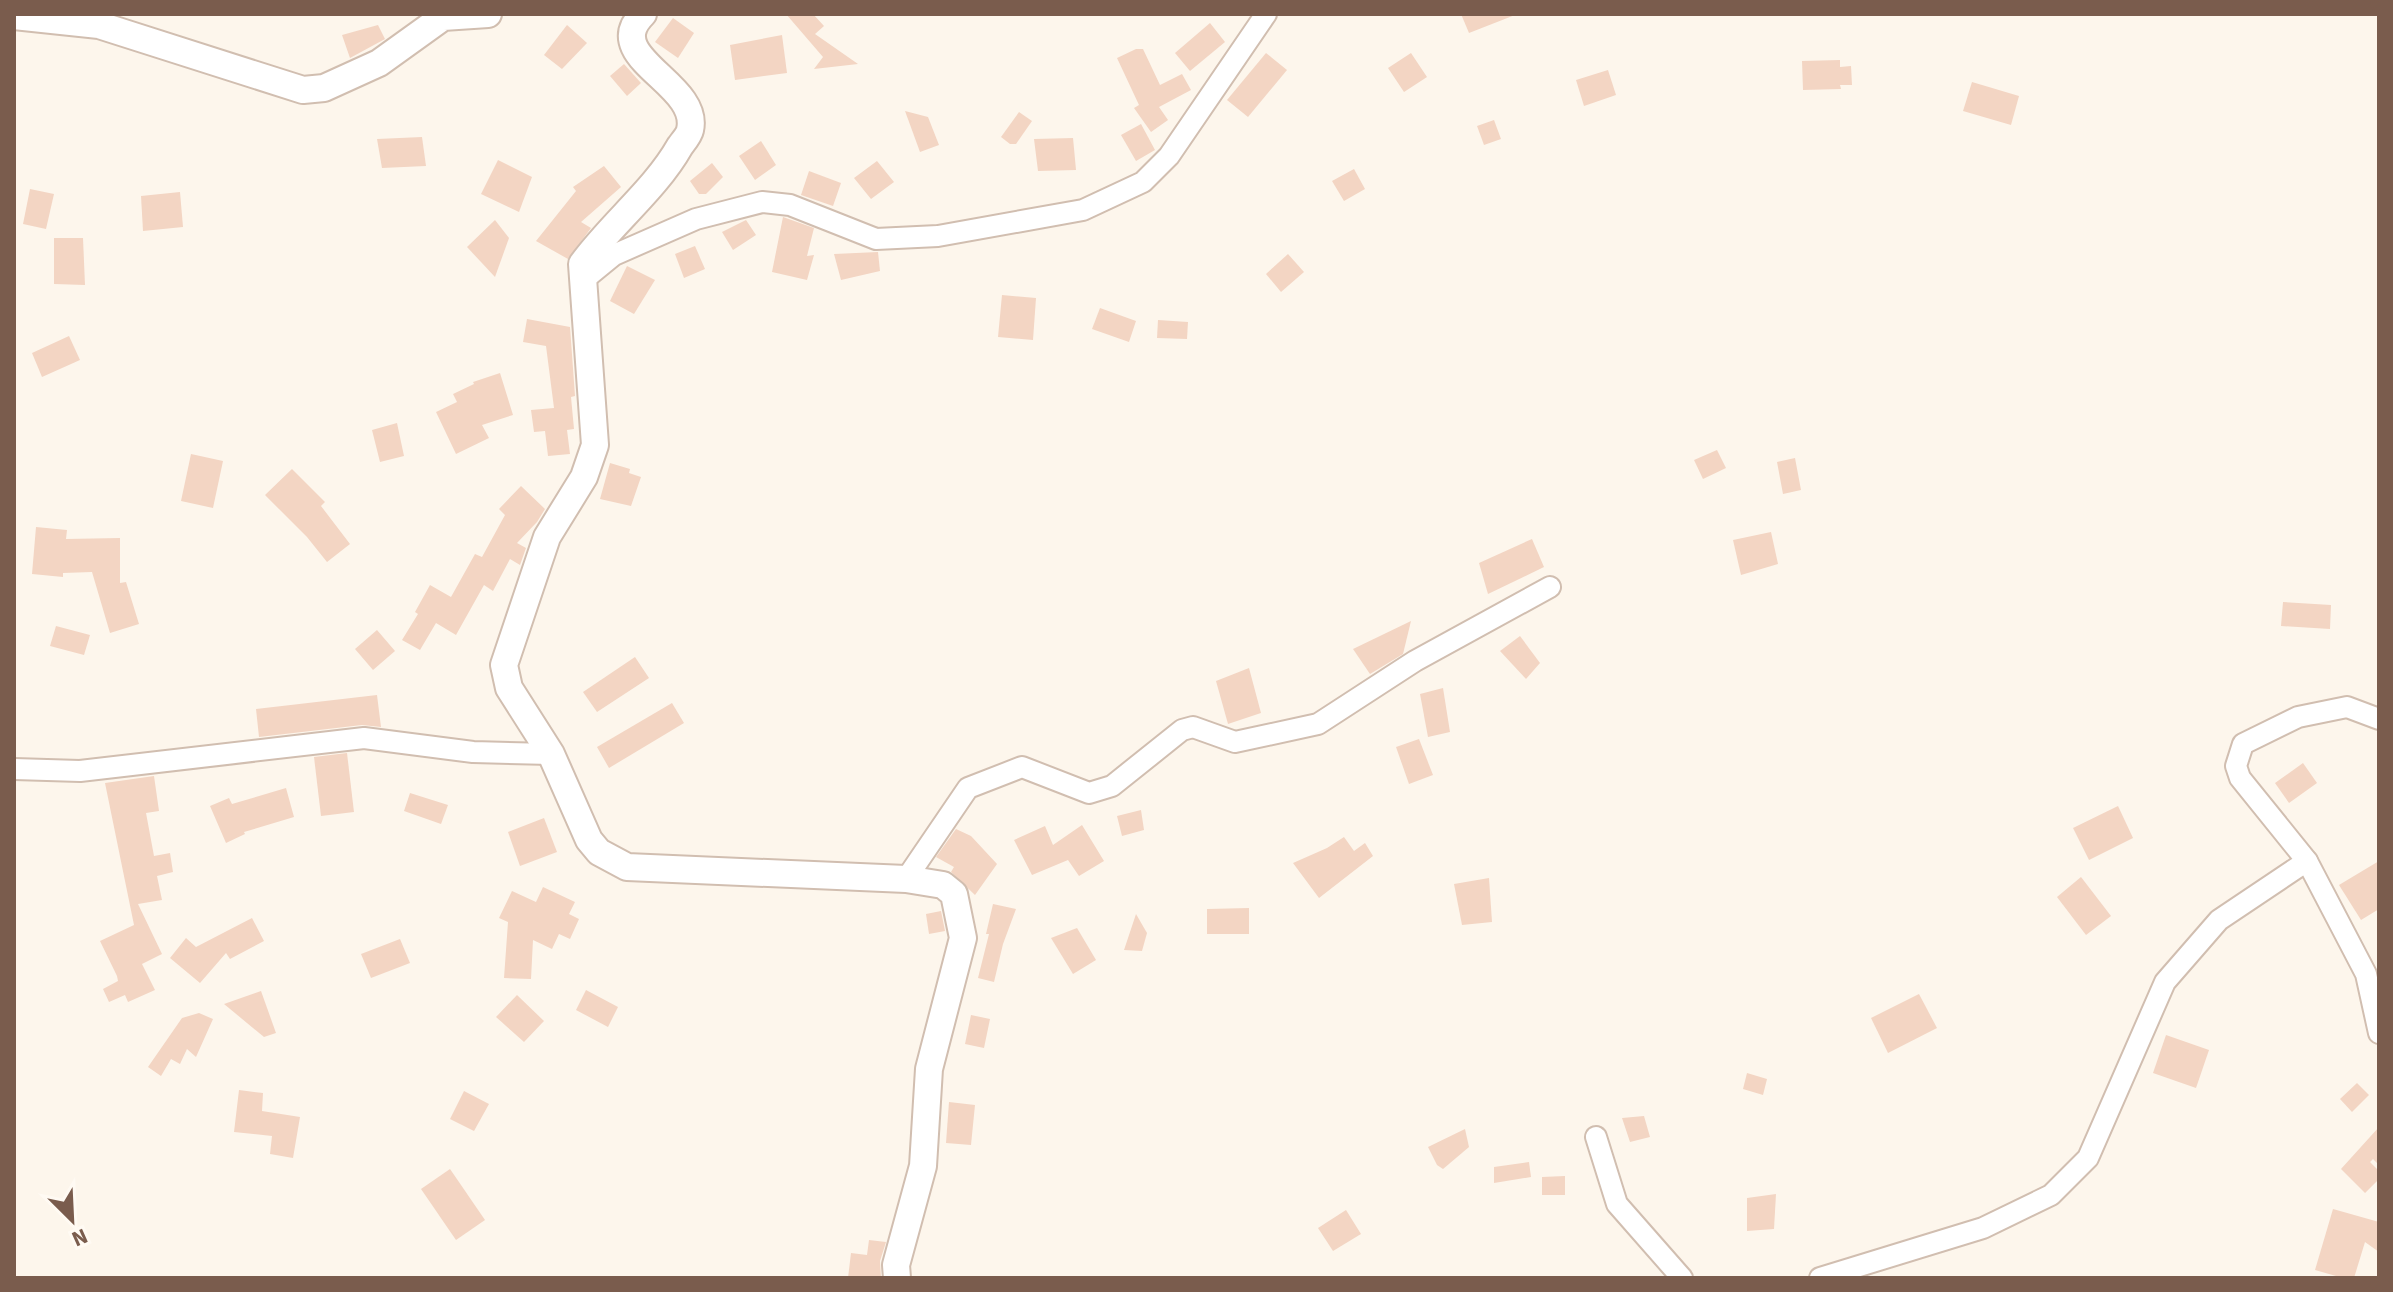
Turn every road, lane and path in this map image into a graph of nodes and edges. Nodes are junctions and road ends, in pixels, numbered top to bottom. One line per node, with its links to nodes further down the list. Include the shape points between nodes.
1 (488, 14): 4 (street, via 443,17 379,63 324,88 303,90 99,25)
2 (643, 14): 5 (street, via 632,37 638,57 688,107 690,130 671,163 582,264)
3 (1266, 14): 5 (street, via 1169,156 1143,182 1083,210 938,236 876,239 790,205 762,202 696,219 614,255)
4 (14, 16)
5 (581, 282): 8 (street, via 595,445 584,477 547,537 504,665 509,688)
6 (1550, 587): 11 (street, via 1415,661 1318,724 1235,742 1193,727 1182,730 1112,786 1089,793 1022,767 968,788)
7 (2379, 719): 10 (street, via 2347,707 2298,717 2243,744 2236,766 2240,778)
8 (551, 754): 9 (street, via 473,752 364,738 80,771); 11 (street, via 589,840 627,867)
9 (14, 769)
10 (2307, 861): 12 (street, via 2366,974); 16 (street, via 2219,920 2165,982 2088,1158 2051,1195 1983,1228)
11 (906, 879): 14 (street, via 943,885 954,894 963,938 929,1069 923,1166)
12 (2379, 1033)
13 (1596, 1137): 15 (street, via 1617,1204)
14 (897, 1278)
15 (1682, 1278)
16 (1820, 1278)

